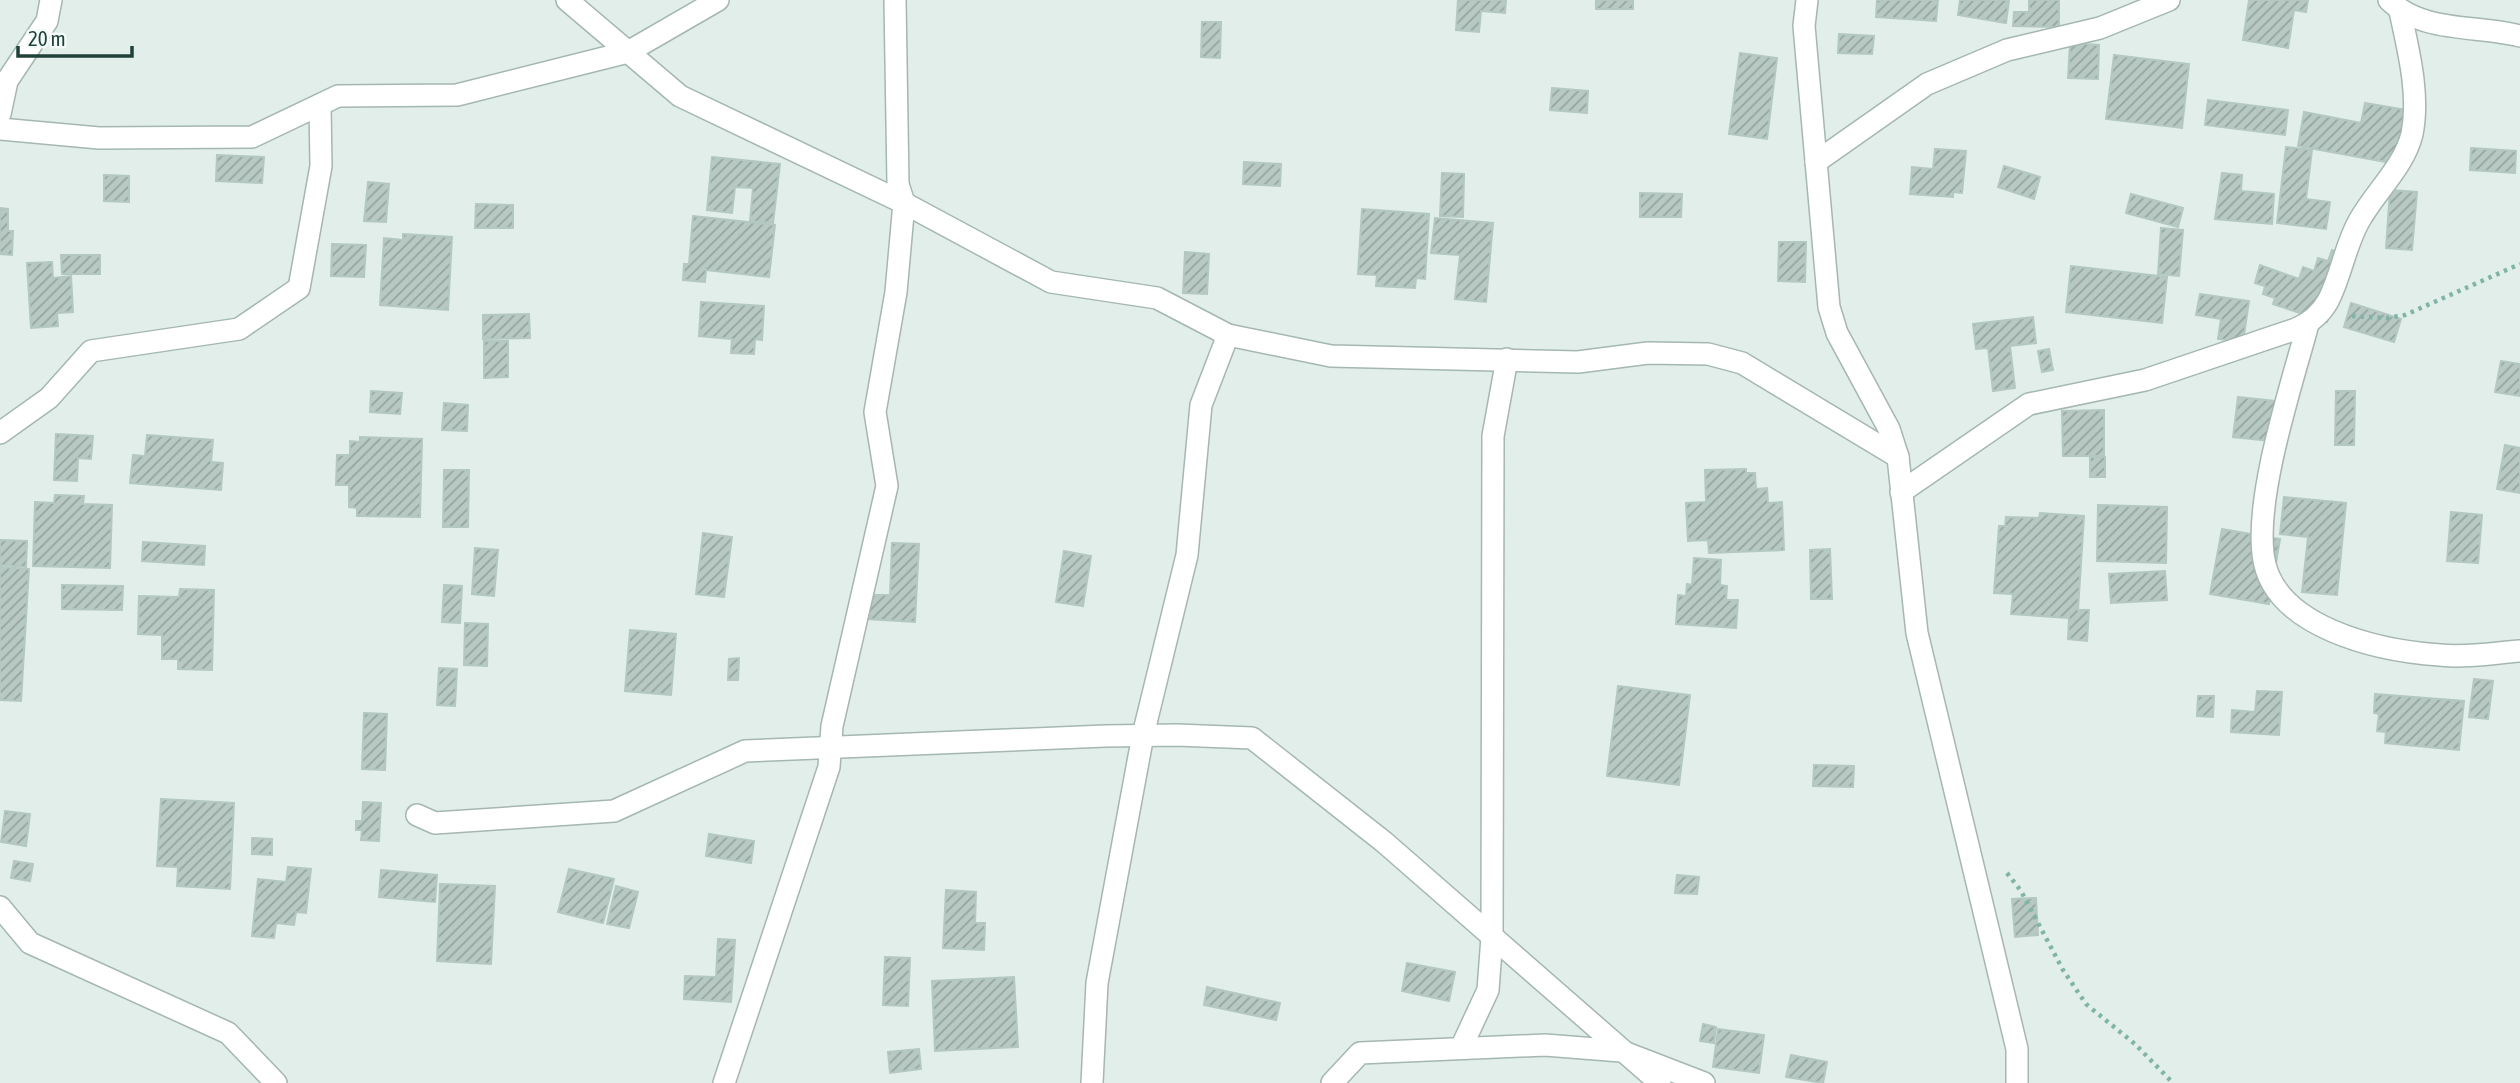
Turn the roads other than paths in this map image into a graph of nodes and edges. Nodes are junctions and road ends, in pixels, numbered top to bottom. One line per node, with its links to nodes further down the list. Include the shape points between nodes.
1 (51, 0): 11 (street, via 47,21 7,81)
2 (567, 0): 9 (street)
3 (718, 0): 9 (street)
4 (895, 0): 14 (street, via 898,184)
5 (1807, 0): 13 (street, via 1804,26)
6 (2169, 0): 13 (street, via 2100,28 2007,50 1927,84)
7 (2394, 5): 8 (street, via 2421,21); 15 (street, via 2412,81 2412,135 2403,157 2357,223 2328,300)
8 (2520, 36)
9 (628, 52): 10 (street, via 457,95 338,96); 14 (street, via 680,96)
10 (320, 105): 12 (street, via 252,136 99,138); 18 (street, via 321,166 299,288 239,329 91,351 49,398)
11 (0, 114)
12 (0, 129)
13 (1816, 162): 19 (street, via 1829,307 1837,333 1889,429)
14 (904, 203): 16 (street, via 1051,282 1157,298); 23 (street, via 896,292 875,412 887,486)
15 (2308, 324): 20 (street, via 2144,380 2029,404); 21 (street, via 2264,506 2263,556 2273,584 2297,612 2346,637 2442,656)
16 (1228, 335): 17 (street, via 1331,356); 22 (street, via 1201,405 1187,555)
17 (1507, 359): 19 (street, via 1578,362 1648,354 1708,354 1742,363); 26 (street, via 1493,436)
18 (0, 433)
19 (1898, 457): 20 (street)
20 (1901, 492): 35 (street, via 1917,633 2018,1049)
21 (2520, 651)
22 (1143, 735): 23 (street); 26 (street, via 1252,738 1384,842); 31 (street, via 1097,983)
23 (831, 746): 24 (street, via 745,751 614,811 435,823); 30 (street, via 830,767)
24 (417, 815)
25 (0, 907): 29 (street, via 30,943 228,1033)
26 (1492, 937): 27 (street, via 1488,990); 28 (street)
27 (1461, 1048): 28 (street, via 1545,1045); 32 (street, via 1360,1053)
28 (1621, 1051): 33 (street); 34 (street)
29 (276, 1083)
30 (724, 1083)
31 (1092, 1083)
32 (1332, 1083)
33 (1660, 1083)
34 (1704, 1083)
35 (2017, 1083)

